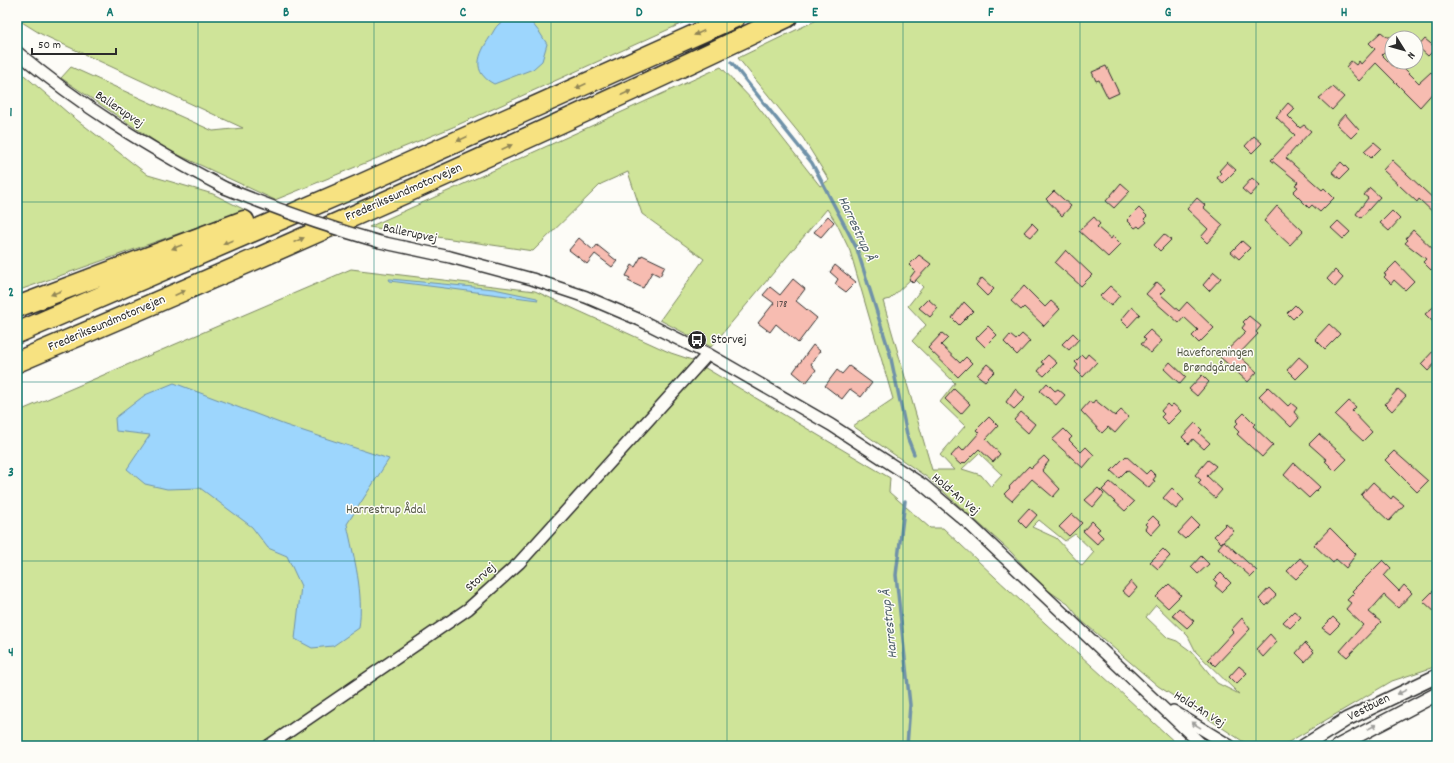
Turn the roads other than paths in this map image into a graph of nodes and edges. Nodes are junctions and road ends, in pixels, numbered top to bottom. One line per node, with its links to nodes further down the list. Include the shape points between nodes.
1 (735, 17): 4 (highway, Frederikssundmotorvejen, one-way to 4)
2 (787, 17): 7 (highway, Frederikssundmotorvejen, one-way to 2, via 529,137)
3 (17, 52): 8 (street, Ballerupvej, bridge, via 49,79 100,115 161,154 225,188 283,212 380,242 450,257 567,290 640,320)
4 (360, 185): 5 (highway, one-way to 5, via 292,203); 6 (highway, Frederikssundmotorvejen, one-way to 6)
5 (17, 307)
6 (17, 333)
7 (80, 336): 9 (highway, Frederikssundmotorvejen); 10 (highway)
8 (708, 354): 13 (street, Hold-An Vej, via 831,425 923,485 984,538); 14 (street, Storvej, via 519,563 468,609)
9 (17, 362)
10 (17, 371)
11 (1437, 676): 17 (street, Vestbuen, one-way to 17, via 1347,719)
12 (1437, 694): 18 (street, Vestbuen, one-way to 12)
13 (1154, 699): 15 (street, Hold-An Vej); 16 (street, Hold-An Vej, one-way to 13)
14 (268, 746)
15 (1203, 746)
16 (1230, 746)
17 (1304, 746)
18 (1338, 746)

